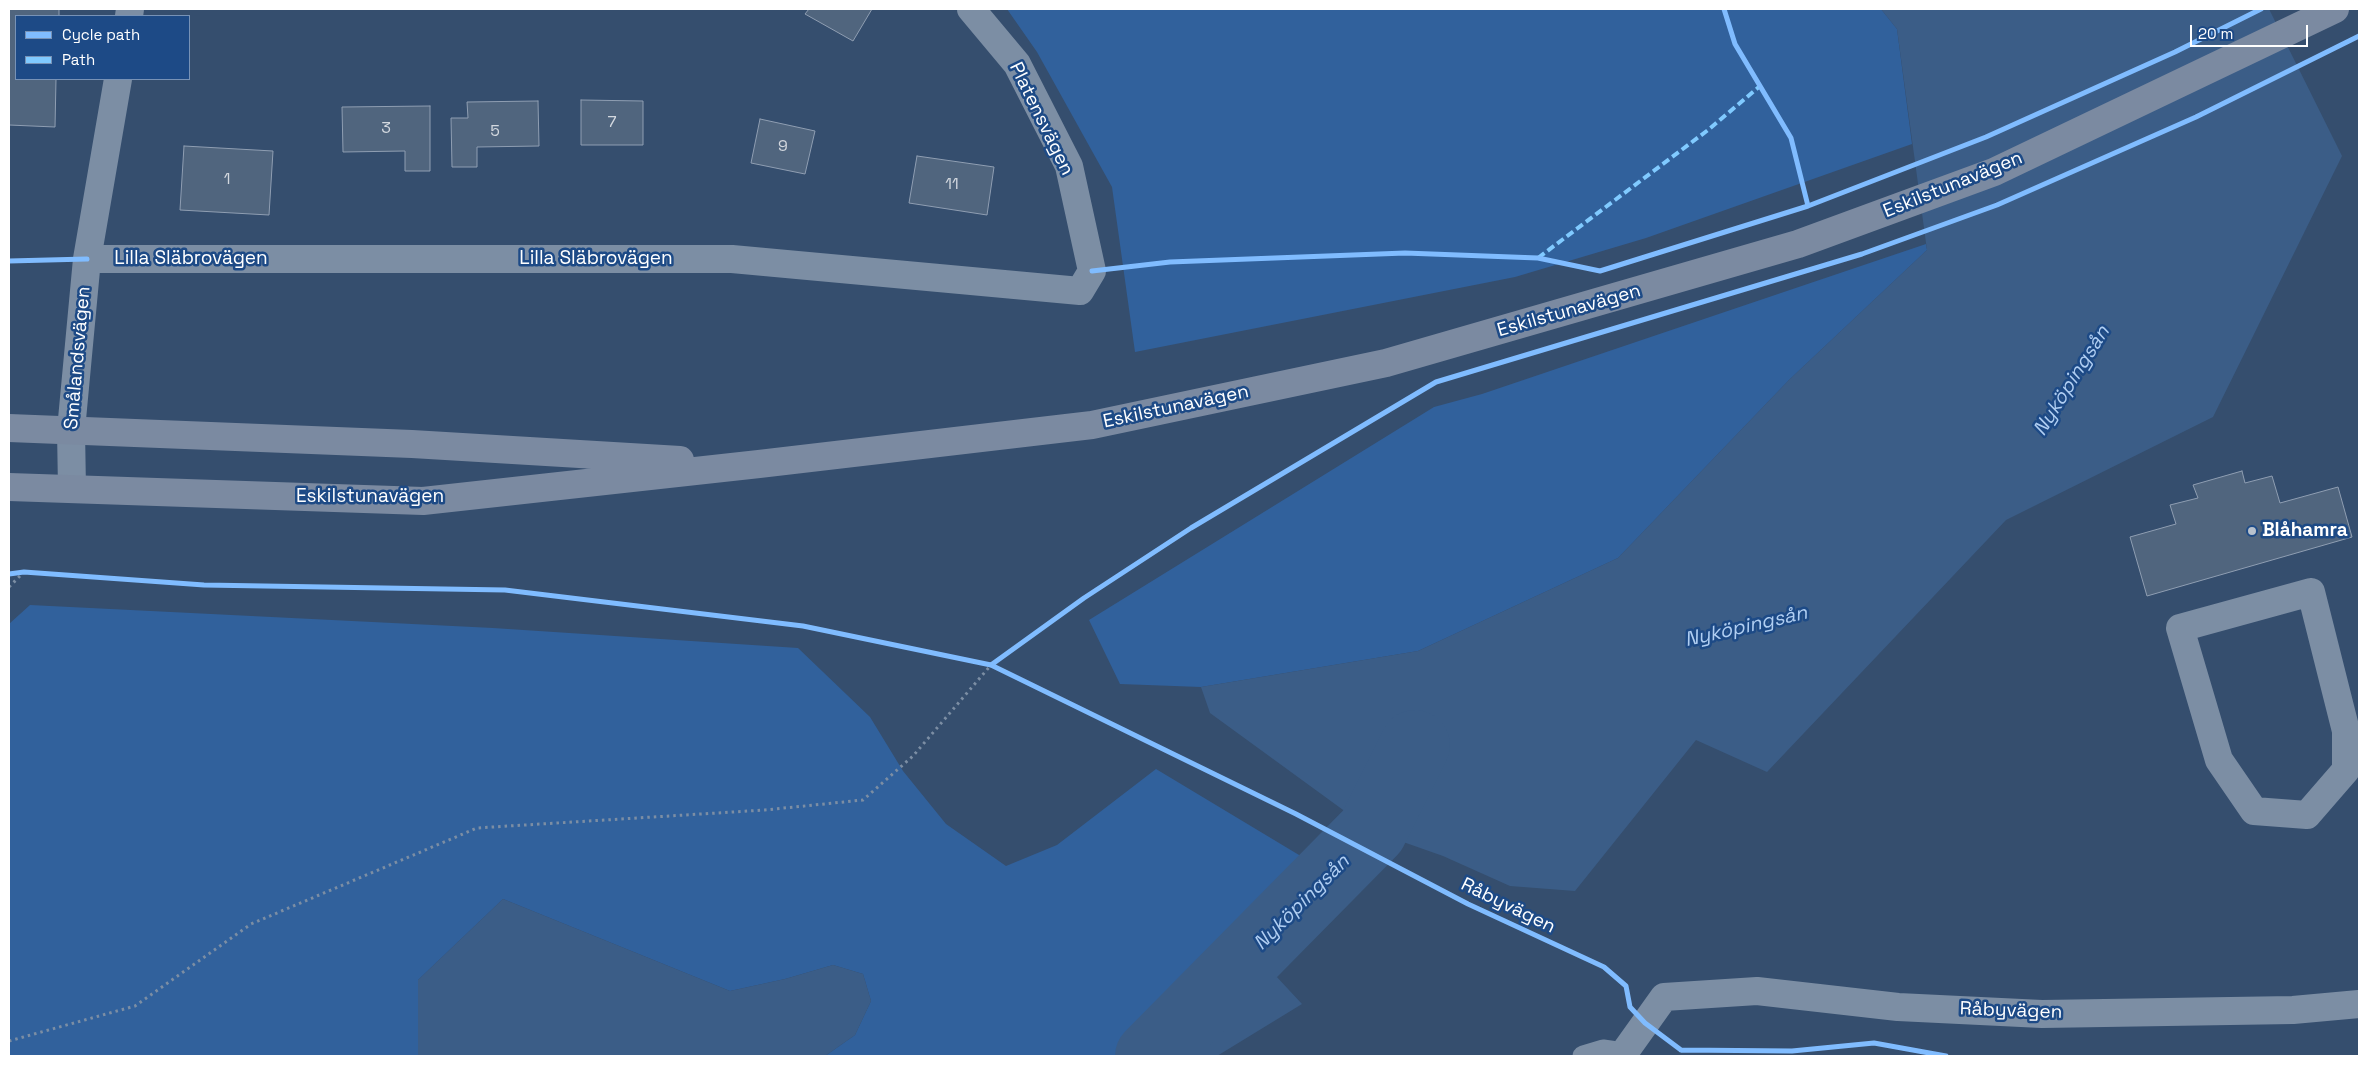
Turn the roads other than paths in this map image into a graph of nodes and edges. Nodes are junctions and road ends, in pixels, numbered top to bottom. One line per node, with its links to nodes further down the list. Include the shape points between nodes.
1 (971, 9): 5 (street, Platensvägen, via 1017,64 1069,166)
2 (2335, 9): 8 (main road, Eskilstunavägen, via 1994,172 1798,244 1386,364 1092,425)
3 (118, 80): 4 (street, Smålandsvägen)
4 (87, 259): 5 (street, Lilla Släbrovägen, via 732,259 1080,291); 7 (street, Smålandsvägen)
5 (1092, 271)
6 (9, 428): 7 (main road, Eskilstunavägen)
7 (71, 430): 8 (main road, Eskilstunavägen, via 412,444); 10 (street, Smålandsvägen)
8 (759, 464): 10 (main road, Eskilstunavägen, via 423,500)
9 (9, 487): 10 (main road, Eskilstunavägen)
10 (72, 489)
11 (2353, 773): 11 (street, via 2312,592 2180,628 2219,760 2254,812 2307,815)
12 (2359, 1004): 13 (street, Råbyvägen, via 2293,1010 2042,1014 1898,1007 1757,991 1664,997)
13 (1624, 1054): 14 (lane, via 1603,1050)
14 (1583, 1056)

